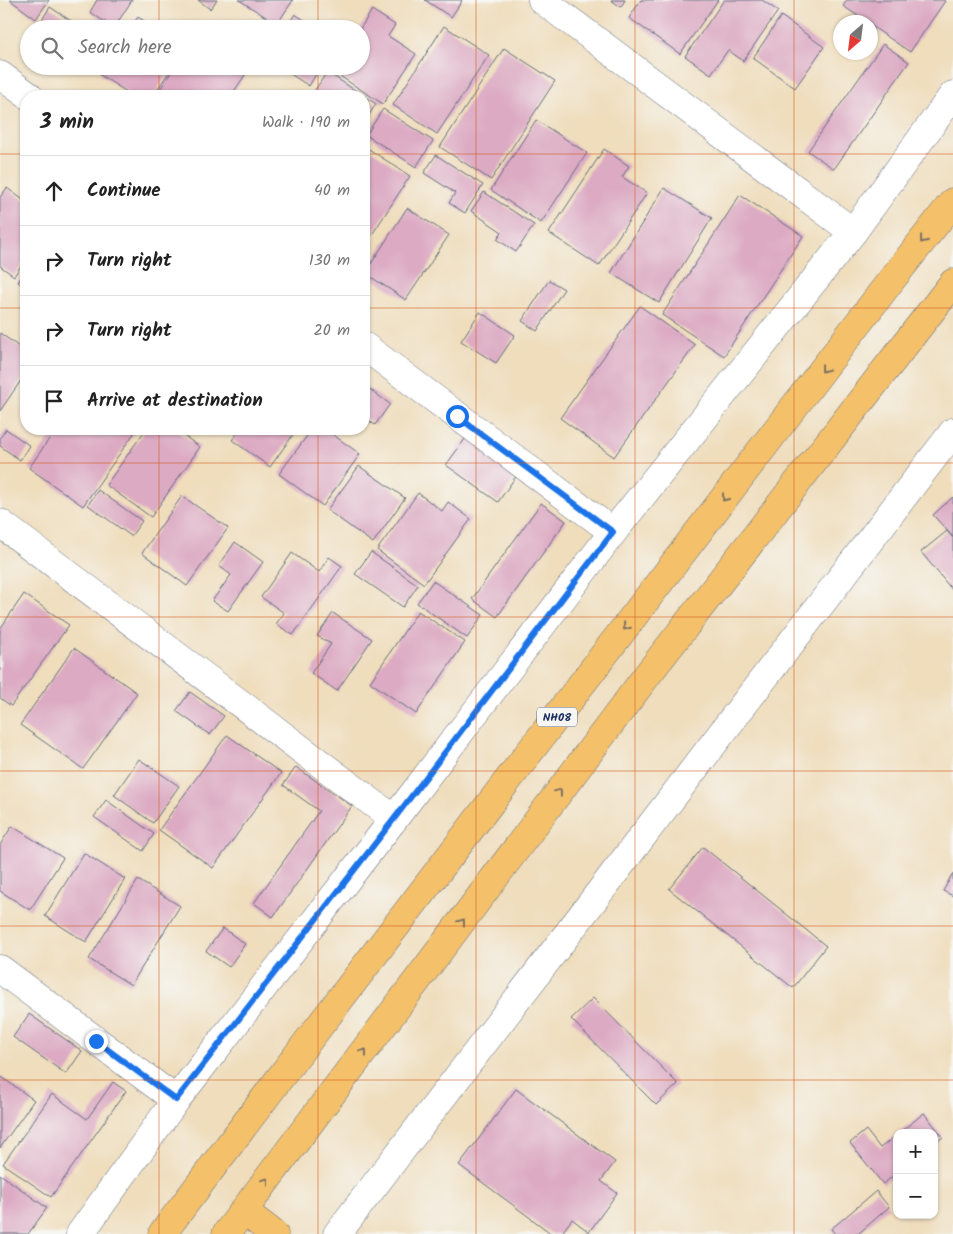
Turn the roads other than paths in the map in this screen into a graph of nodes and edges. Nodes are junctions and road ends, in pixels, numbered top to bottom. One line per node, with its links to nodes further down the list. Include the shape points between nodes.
1 (542, 0): 6 (street)
2 (0, 74): 3 (street)
3 (21, 90)
4 (953, 95): 6 (street)
5 (953, 202): 17 (highway, NH08, one-way to 17)
6 (853, 232): 11 (street)
7 (953, 283): 15 (highway, one-way to 7, via 648,674)
8 (370, 350): 11 (street)
9 (953, 432): 20 (street)
10 (0, 523): 12 (street)
11 (613, 532): 12 (street)
12 (394, 819): 14 (street)
13 (0, 969): 14 (street)
14 (176, 1100): 16 (street)
15 (244, 1211): 18 (highway); 19 (highway)
16 (80, 1234)
17 (162, 1234)
18 (226, 1234)
19 (274, 1234)
20 (337, 1234)

